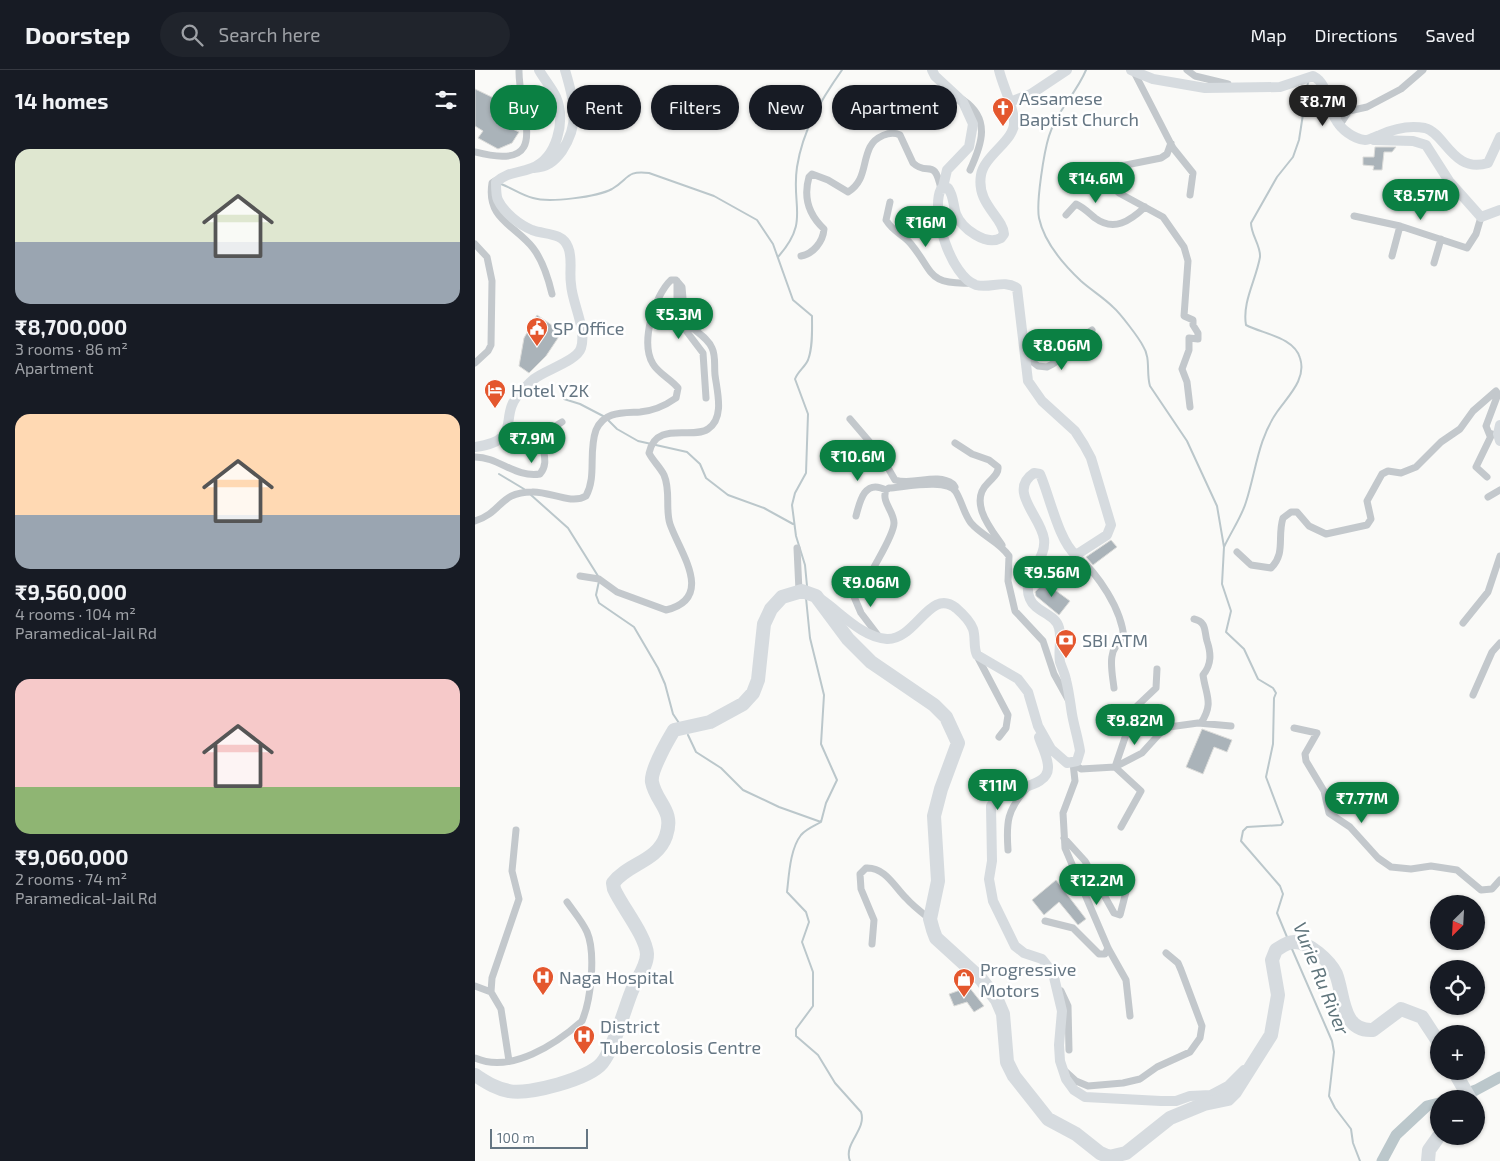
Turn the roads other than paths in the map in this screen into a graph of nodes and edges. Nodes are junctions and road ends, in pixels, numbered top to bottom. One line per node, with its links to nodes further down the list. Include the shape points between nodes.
1 (516, 70): 18 (street, via 527,132 524,145 518,154 506,158)
2 (539, 70): 19 (street, via 556,97 559,125 552,152)
3 (565, 70): 19 (street, via 573,92 574,126 557,158 547,166)
4 (932, 70): 10 (street)
5 (999, 70): 13 (street)
6 (1067, 70): 13 (street, via 1037,91)
7 (1187, 70): 11 (street, via 1195,76)
8 (1423, 70): 14 (street, via 1401,89 1367,107 1349,111)
9 (1133, 71): 11 (street, via 1153,79 1205,88); 17 (street)
10 (945, 85)
11 (1237, 86): 14 (street, via 1280,87 1313,76 1324,88 1334,121)
12 (957, 96): 20 (street, via 977,112 983,127 980,146); 22 (street, via 967,109 973,132 965,152 947,170)
13 (1010, 102): 22 (street, via 1015,122 1013,129 980,176 985,204 1004,230 1001,238 984,239 974,234 957,216 951,193)
14 (1339, 126): 16 (street, via 1356,138)
15 (1500, 137): 16 (street, via 1492,157 1482,165 1458,158 1426,128 1394,130)
16 (1366, 140): 29 (street, via 1407,140 1425,145 1449,181)
17 (1171, 143): 23 (street, via 1193,173); 25 (street, via 1167,154 1161,158 1121,166 1112,175 1114,189)
18 (475, 152)
19 (534, 168): 21 (street, via 506,173)
20 (970, 170)
21 (500, 179): 38 (street, via 492,182 493,204 499,216 532,246 546,272); 50 (street, via 496,182 497,200 511,215 527,227 559,236 567,244 582,346 574,356 535,379 518,395 506,434 500,440)
22 (942, 188): 33 (street, via 932,168 913,163 900,135 890,133 880,137 870,148 861,179 848,192 818,175 809,177 809,209 824,229 824,234 813,251); 37 (street, via 938,210 947,248 957,270)
23 (1190, 195)
24 (890, 202): 37 (street, via 886,220 893,231 910,242 930,274 947,282)
25 (1145, 208): 27 (street, via 1131,220 1117,225 1102,222 1076,204); 43 (street, via 1167,221 1187,254 1184,316 1193,320 1199,336 1189,338 1189,350 1182,365)
26 (1500, 210): 29 (street)
27 (1066, 215)
28 (1354, 216): 30 (street)
29 (1481, 217): 31 (street, via 1467,248)
30 (1400, 226): 31 (street); 34 (street)
31 (1441, 239): 35 (street)
32 (475, 244): 41 (street, via 487,257 493,296 491,345)
33 (801, 256)
34 (1392, 256)
35 (1434, 263)
36 (677, 280): 42 (street, via 681,324 703,353); 58 (street, via 671,280 663,290 649,328 651,361 678,388 676,398 638,412 620,412 601,422 592,447 591,487 583,498 532,492 513,494 493,512); 66 (street, via 682,288 685,321 707,340 713,351 719,399 718,414 710,428 703,432 664,434 649,453 664,475 668,516 691,569 691,589 687,598 667,610 617,592 599,579)
37 (971, 283): 40 (street, via 985,286 1005,284 1017,288)
38 (552, 294)
39 (1092, 330): 40 (street, via 1047,367 1038,366)
40 (1026, 357): 62 (street, via 1028,381 1033,389 1075,431 1087,451 1111,525 1107,535)
41 (475, 363)
42 (706, 398)
43 (1191, 407)
44 (850, 419): 54 (street, via 880,454 895,480 909,482 942,478 953,484)
45 (562, 422): 51 (street, via 544,433 545,466 540,474 520,473 496,461)
46 (1500, 424): 47 (street); 48 (street)
47 (1490, 436): 52 (street, via 1476,467); 61 (street, via 1486,426 1496,404 1498,394 1495,391 1473,411 1460,429 1441,442 1416,467 1401,473 1388,471 1382,474 1367,501 1371,519 1367,525 1326,534 1309,526 1297,512 1291,512 1283,518 1281,554 1271,568 1251,565)
48 (1500, 441)
49 (955, 443): 60 (street, via 998,467 997,474 982,490 982,510 987,525)
50 (475, 447)
51 (475, 457)
52 (1487, 477)
53 (886, 490): 54 (street, via 943,484); 57 (street, via 875,487 865,490); 64 (street, via 885,500 894,526)
54 (955, 490): 60 (street, via 970,522)
55 (1500, 490): 56 (street)
56 (1488, 497)
57 (856, 516)
58 (475, 520)
59 (797, 548): 67 (street)
60 (1006, 552): 77 (street, via 1015,611 1043,641)
61 (1237, 552)
62 (1076, 555): 75 (street, via 1099,579 1121,621 1124,639 1116,646 1111,662); 77 (street, via 1068,546 1048,502 1042,477 1034,473 1023,484 1024,495 1038,519 1044,540 1027,587 1035,606 1060,628 1058,649)
63 (1500, 556): 70 (street, via 1488,592)
64 (873, 569)
65 (853, 572): 71 (street, via 845,578 847,585 864,618)
66 (580, 576)
67 (799, 592): 68 (highway); 108 (highway, via 783,597 771,609 764,624 758,680 753,693 731,713 710,722 674,730 653,771 652,782 667,810 666,836 657,852 624,872 613,883 647,954 604,1061 588,1074 573,1080 511,1092)
68 (816, 596): 71 (street, via 861,629); 93 (highway, via 856,647 871,662 934,705 946,717 957,738 955,754 934,816 938,881)
69 (1194, 619): 78 (street, via 1205,626 1210,651 1210,665 1203,674 1209,711)
70 (1463, 623)
71 (881, 638): 73 (street, via 898,638 931,608 947,604 960,611 973,628)
72 (1500, 643): 76 (street, via 1492,652)
73 (977, 655): 79 (street, via 1018,679 1028,692); 82 (street, via 1008,715 1006,728)
74 (1157, 669): 84 (street, via 1156,688 1137,706)
75 (1114, 688)
76 (1473, 695)
77 (1071, 706): 83 (street, via 1080,751)
78 (1201, 723): 80 (street); 84 (street, via 1169,727 1142,753)
79 (1038, 726): 83 (street, via 1051,749 1063,761); 85 (street, via 1048,770 1040,782)
80 (1231, 726)
81 (1294, 728): 90 (street, via 1317,733 1305,754 1306,761 1324,791 1329,813 1350,827 1385,864 1399,870 1431,866 1457,870 1481,890 1492,889)
82 (999, 737)
83 (1073, 763): 84 (street, via 1081,769); 88 (street, via 1075,781 1063,813)
84 (1115, 767): 86 (street, via 1141,791)
85 (1029, 786): 89 (street, via 1011,808); 98 (street, via 1000,796 991,806 993,854 990,893 1015,946 1050,967)
86 (1121, 827)
87 (516, 830): 100 (street, via 512,871 518,906 507,929)
88 (1064, 838): 91 (street, via 1085,861 1117,915 1120,915); 96 (street, via 1069,861)
89 (1008, 850)
90 (1500, 880)
91 (1127, 888)
92 (567, 902): 105 (street, via 588,934 592,969 585,1014 582,1021 554,1042)
93 (930, 919): 95 (street, via 889,877 866,868 860,874 861,889 874,920); 106 (highway, via 936,938 981,979 997,1000 1003,1014 1007,1062 1014,1076 1048,1119 1076,1134 1100,1153 1109,1157 1126,1153 1170,1118 1204,1104 1228,1099)
94 (1045, 921): 96 (street, via 1073,928 1099,954 1105,954)
95 (872, 944)
96 (1108, 948): 101 (street, via 1126,980)
97 (1166, 954): 107 (street, via 1178,963 1202,1026 1200,1038 1189,1052 1157,1066 1140,1079 1094,1087 1080,1083)
98 (1057, 984): 103 (street, via 1068,1006); 107 (street, via 1062,1011 1059,1045)
99 (475, 986): 100 (street)
100 (491, 992): 105 (street, via 501,1009)
101 (1130, 1016)
102 (1430, 1029): 106 (highway, via 1422,1017 1401,1009 1373,1030 1354,1025 1343,1005 1335,972 1316,951 1295,942 1276,950 1272,960 1278,995 1276,1015 1271,1034)
103 (1069, 1050)
104 (475, 1058): 105 (street, via 493,1064)
105 (509, 1061)
106 (1254, 1063): 107 (street, via 1219,1093 1161,1102 1085,1097 1074,1090)
107 (1062, 1068)
108 (475, 1075)
109 (1433, 1145): 110 (highway)
110 (1428, 1161)

